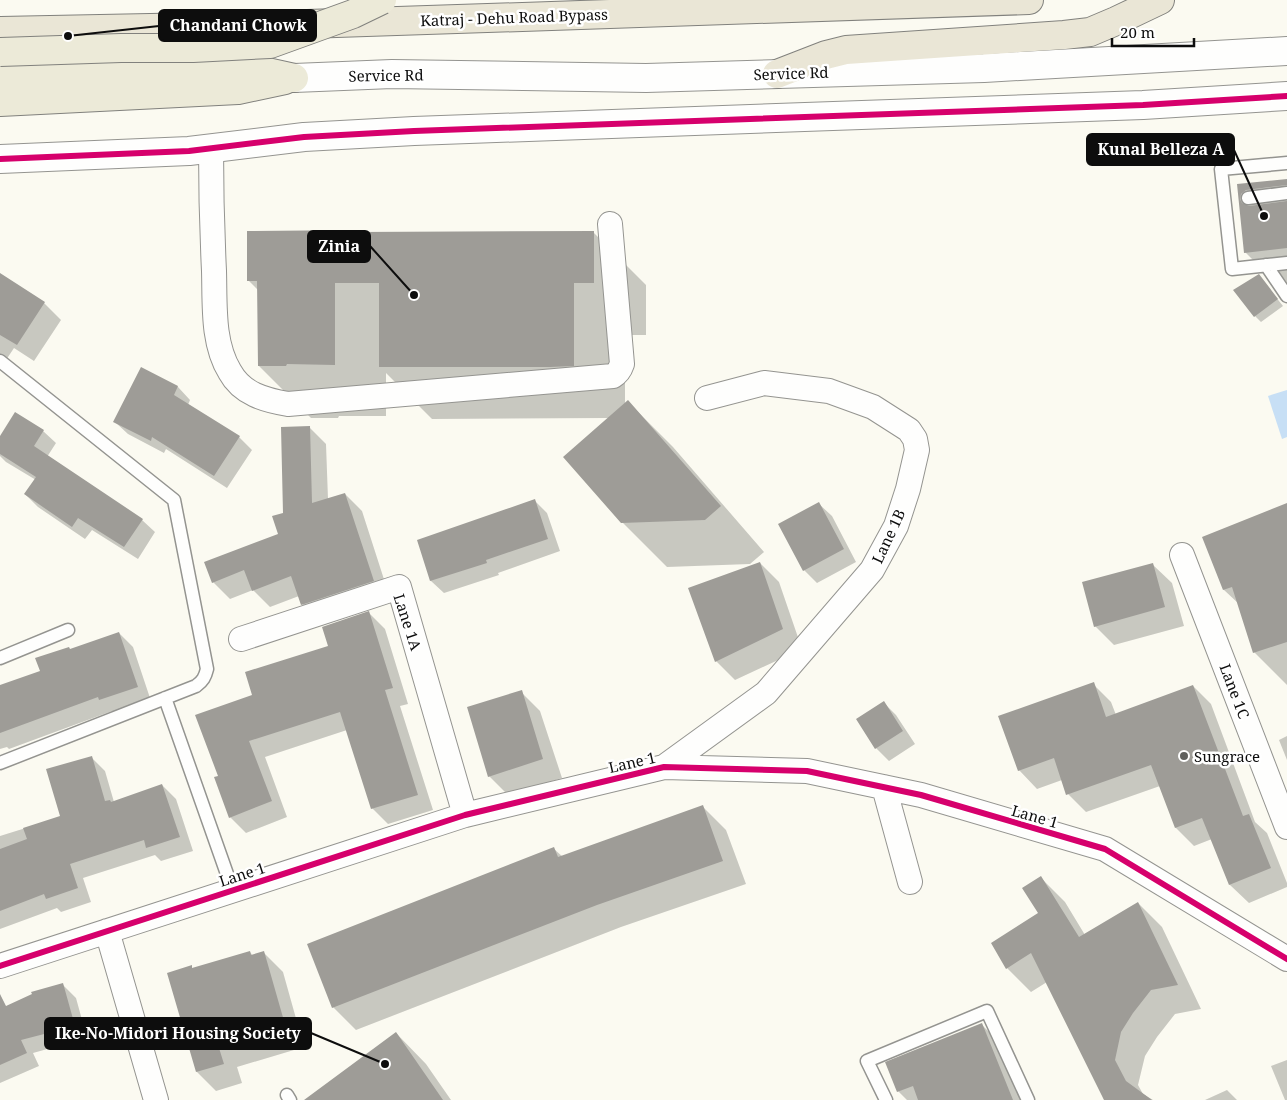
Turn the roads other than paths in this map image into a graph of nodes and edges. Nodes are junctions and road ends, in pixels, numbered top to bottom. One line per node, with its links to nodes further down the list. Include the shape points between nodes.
1 (382, 0): 6 (main road, bridge, via 270,44)
2 (1029, 0): 4 (highway, Katraj - Dehu Road Bypass, via 250,26)
3 (1160, 0): 7 (highway, via 1090,32 846,50)
4 (0, 31)
5 (1287, 51): 7 (street, Service Rd, via 984,68)
6 (0, 52)
7 (776, 74): 9 (street, Service Rd, via 646,78 392,74)
8 (0, 75): 9 (main road, via 240,66)
9 (294, 78): 11 (main road, via 238,90)
10 (1287, 96): 12 (street, via 1143,105 414,131 304,137)
11 (0, 102)
12 (211, 148): 13 (street); 17 (street, via 210,198 220,350 230,373 248,393 269,401 288,404 617,374 622,364)
13 (0, 159)
14 (1287, 163): 19 (lane, via 1220,169 1232,269)
15 (1287, 193): 16 (lane)
16 (1248, 198)
17 (610, 224)
18 (1287, 263): 19 (lane)
19 (1266, 265): 20 (lane)
20 (1287, 296)
21 (0, 361): 27 (lane, via 174,500 207,668 202,683)
22 (707, 398): 29 (street, Lane 1B, via 764,383 829,391 873,406 909,430 917,450 896,526 872,570 766,693)
23 (1182, 555): 32 (street, Lane 1C)
24 (68, 630): 26 (lane)
25 (241, 639): 31 (street, Lane 1A, via 399,587)
26 (0, 658)
27 (165, 698): 28 (lane); 34 (lane)
28 (0, 763)
29 (664, 767): 30 (street, Lane 1, via 807,772); 31 (street, Lane 1)
30 (884, 787): 33 (street); 36 (street, Lane 1, via 1105,849)
31 (465, 815): 34 (street, Lane 1)
32 (1287, 828)
33 (910, 882)
34 (232, 891): 35 (street, Lane 1)
35 (107, 931): 37 (street, Lane 1); 38 (street)
36 (1287, 959)
37 (0, 966)
38 (156, 1100)
39 (886, 1100): 40 (lane, via 867,1061 987,1011)
40 (1028, 1100)

